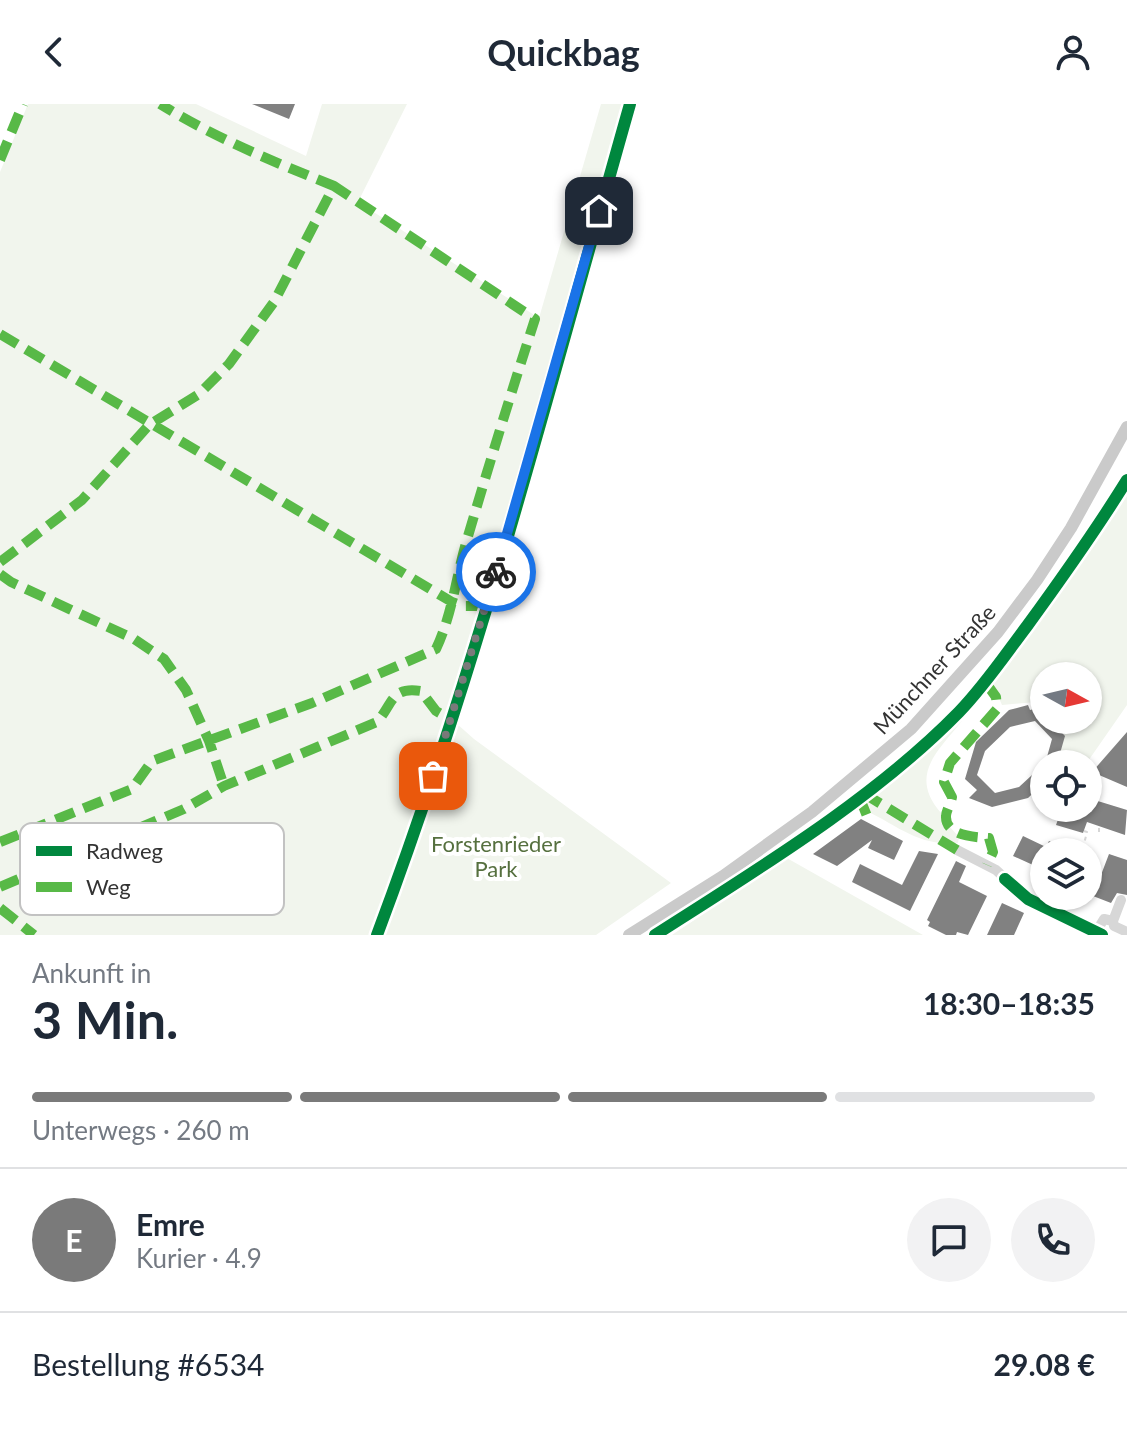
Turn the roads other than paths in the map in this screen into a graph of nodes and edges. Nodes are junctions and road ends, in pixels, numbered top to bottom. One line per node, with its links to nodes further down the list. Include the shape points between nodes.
1 (630, 104): 8 (street, via 487,604)
2 (1126, 430): 9 (main road, Münchner Straße, via 1037,580 911,729 812,812)
3 (957, 850): 7 (street, via 996,870 1028,899)
4 (1121, 900): 5 (street)
5 (1113, 921): 6 (street); 7 (street, via 1104,919)
6 (1127, 932)
7 (1099, 934)
8 (377, 935)
9 (629, 935)

